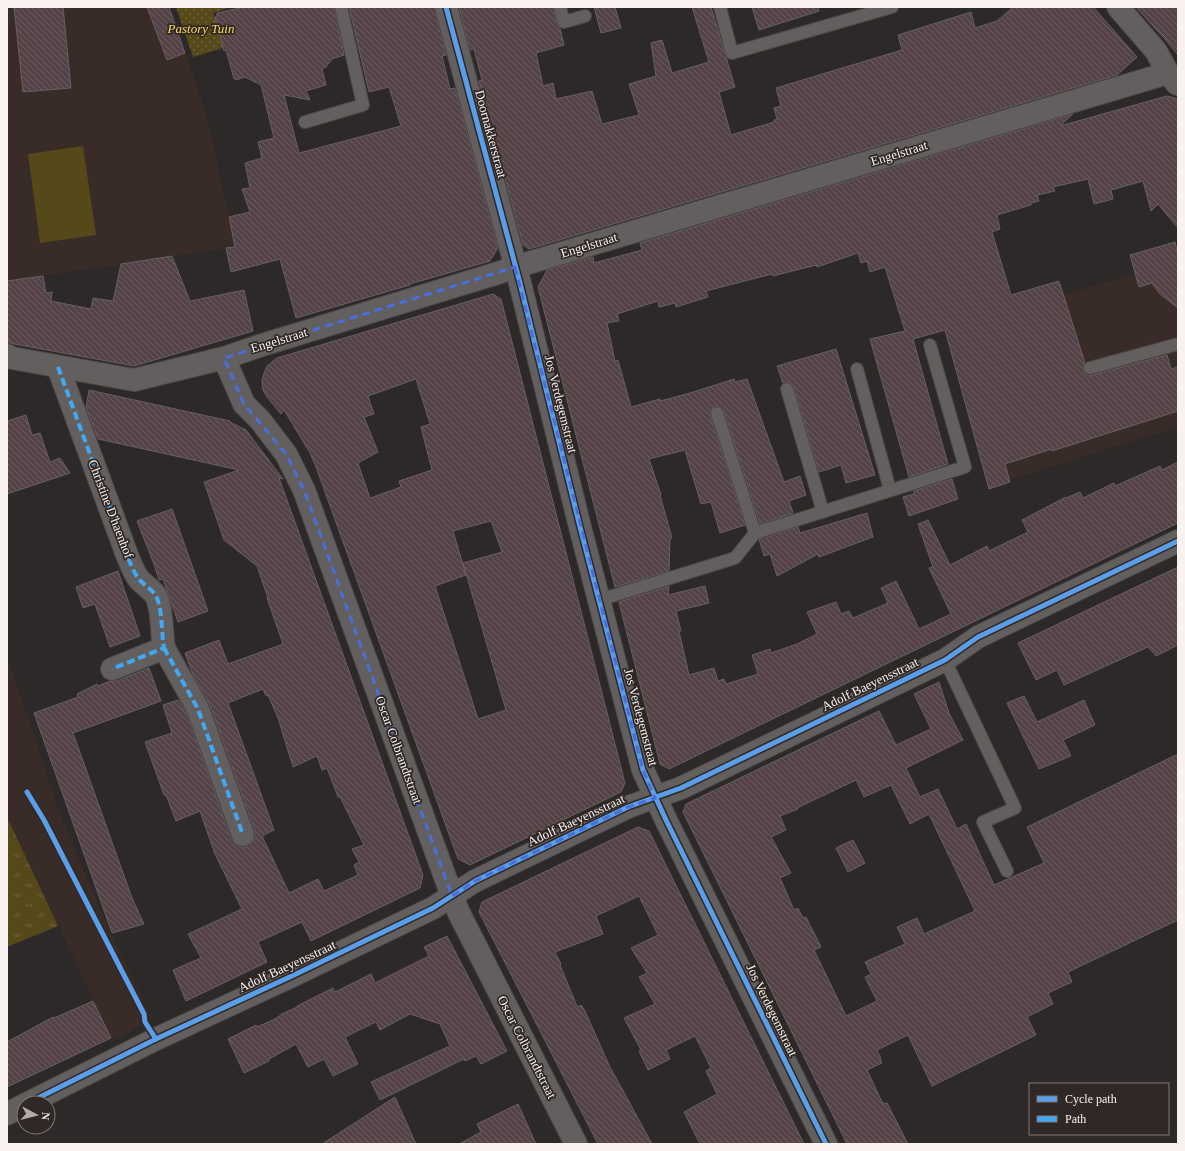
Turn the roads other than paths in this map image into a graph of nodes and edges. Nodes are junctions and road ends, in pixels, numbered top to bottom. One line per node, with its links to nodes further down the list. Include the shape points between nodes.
1 (341, 7): 10 (lane, via 363,105)
2 (446, 7): 11 (street, Doornakkerstraat)
3 (560, 7): 8 (lane, via 564,22)
4 (720, 7): 7 (lane, via 732,53)
5 (892, 7): 7 (lane)
6 (1118, 7): 9 (street, via 1156,51)
7 (879, 9)
8 (585, 16)
9 (1173, 79): 11 (street, Engelstraat)
10 (305, 122)
11 (515, 267): 15 (street, Engelstraat); 25 (street, Jos Verdegemstraat)
12 (1178, 344): 17 (lane)
13 (930, 345): 21 (lane, via 965,467)
14 (7, 355): 16 (street, Engelstraat)
15 (224, 358): 16 (street, Engelstraat, via 134,380); 32 (street, Oscar Colbrandtstraat, via 244,404 286,454 304,490)
16 (58, 367): 26 (street, Christine D'haenhof, via 127,555 137,577 156,596 162,614)
17 (1090, 368)
18 (857, 369): 21 (lane)
19 (787, 389): 22 (lane)
20 (718, 413): 23 (lane)
21 (890, 490): 22 (lane)
22 (823, 512): 23 (lane)
23 (756, 533): 25 (lane, via 734,558)
24 (1178, 541): 27 (street, Adolf Baeyensstraat, via 978,637)
25 (599, 600): 29 (street, Jos Verdegemstraat, via 643,770)
26 (164, 648): 28 (street); 30 (street, Christine D'haenhof, via 198,709)
27 (945, 660): 29 (street, Adolf Baeyensstraat); 31 (lane, via 1015,808 982,822)
28 (112, 669)
29 (655, 798): 32 (street, Adolf Baeyensstraat, via 628,807 475,881); 37 (street, Jos Verdegemstraat)
30 (243, 835)
31 (1007, 871)
32 (452, 896): 33 (street, Adolf Baeyensstraat, via 432,908); 36 (street, Oscar Colbrandtstraat)
33 (44, 1095)
34 (16, 1109): 35 (street)
35 (7, 1114)
36 (576, 1144)
37 (826, 1144)

